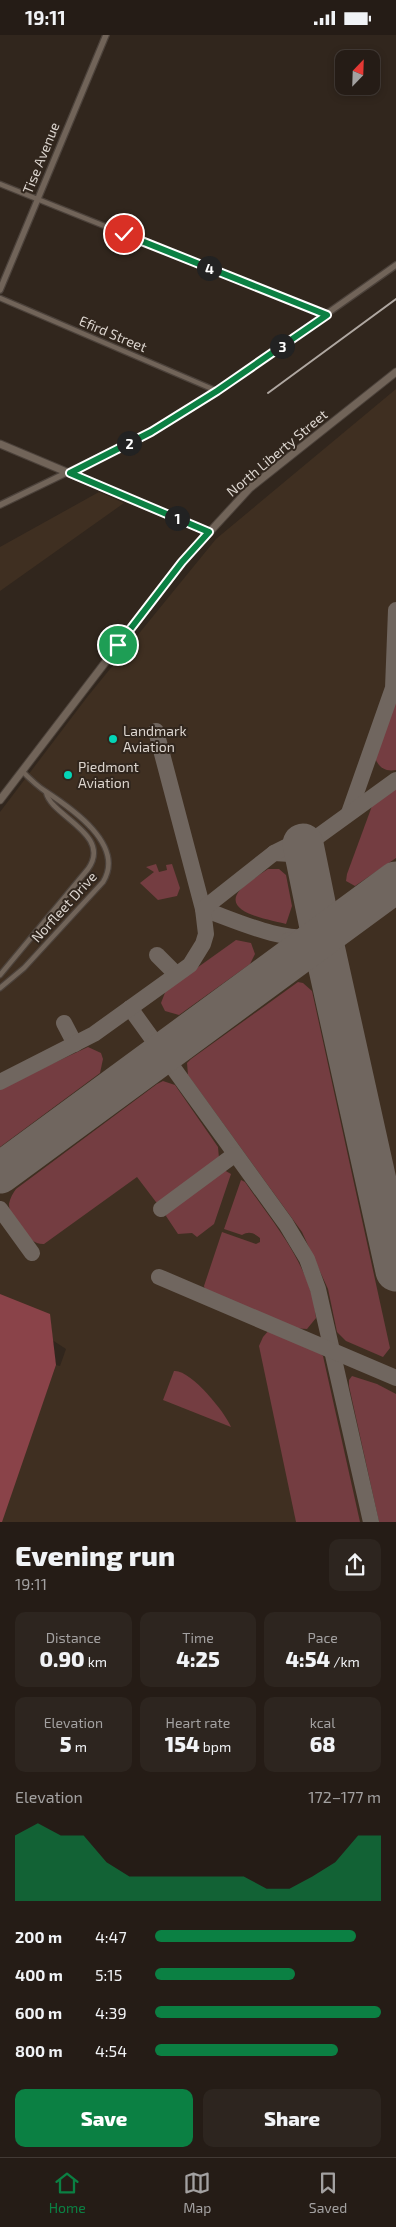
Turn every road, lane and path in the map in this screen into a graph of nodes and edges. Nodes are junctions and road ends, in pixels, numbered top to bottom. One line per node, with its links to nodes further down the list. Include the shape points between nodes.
1 (104, 35): 3 (street, Tise Avenue)
2 (0, 184): 3 (street)
3 (38, 199): 5 (street, Tise Avenue); 7 (street)
4 (396, 265): 7 (street)
5 (0, 290)
6 (0, 298): 9 (street, Efird Street)
7 (327, 315): 9 (street)
8 (396, 372): 13 (main road, North Liberty Street, via 250,488)
9 (217, 391): 11 (street, via 151,432)
10 (0, 444): 11 (main road)
11 (70, 473): 12 (street); 13 (main road)
12 (0, 505)
13 (209, 532): 14 (main road, North Liberty Street, via 182,562)
14 (22, 771): 15 (street, Norfleet Drive); 16 (main road, North Liberty Street)
15 (46, 792): 17 (street, Norfleet Drive, via 47,798 87,837 93,853 92,861); 18 (street, Norfleet Drive, via 55,795 95,831 104,843 108,871 103,882 24,968)
16 (0, 800)
17 (0, 975)
18 (0, 987)

